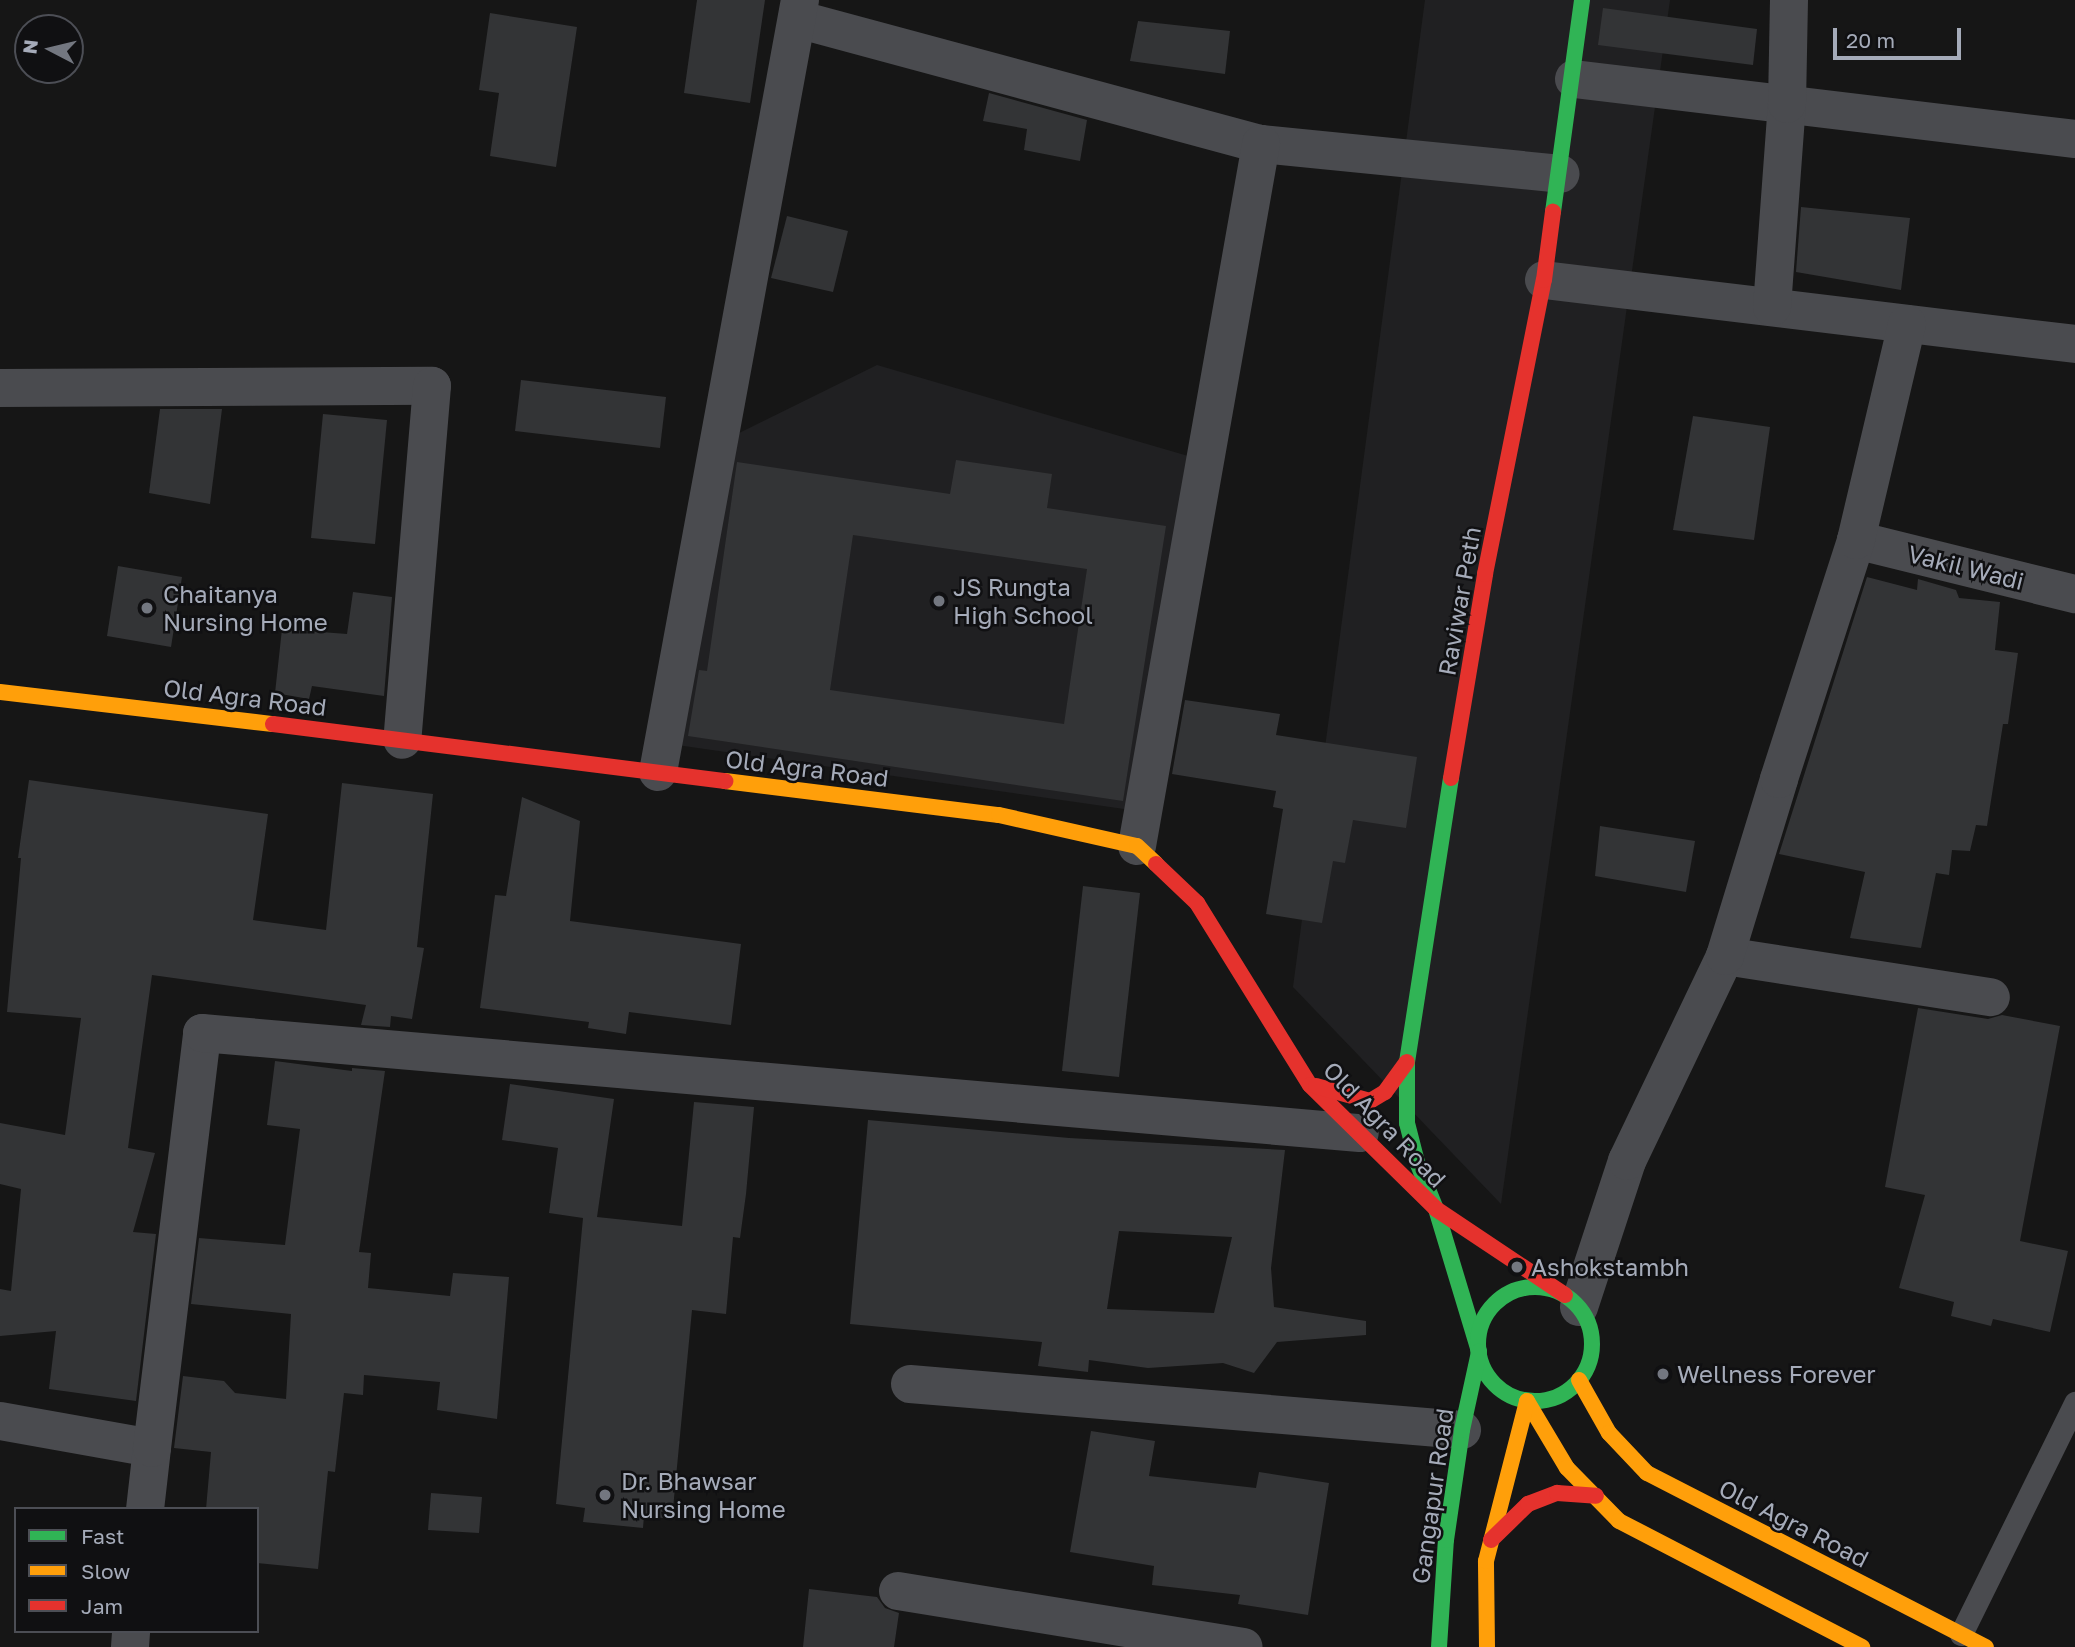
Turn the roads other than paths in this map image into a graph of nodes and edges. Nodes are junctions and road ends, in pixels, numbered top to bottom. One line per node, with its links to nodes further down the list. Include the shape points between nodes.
1 (1582, 0): 4 (main road, Raviwar Peth)
2 (1789, 0): 5 (street)
3 (798, 9): 7 (street); 18 (street)
4 (1574, 79): 5 (street); 8 (main road, Raviwar Peth)
5 (1787, 104): 6 (street); 10 (street)
6 (2075, 139)
7 (1261, 144): 8 (street); 19 (street)
8 (1560, 174): 9 (main road, Raviwar Peth)
9 (1544, 280): 10 (street); 22 (main road, Raviwar Peth, via 1485,573)
10 (1772, 307): 11 (street)
11 (1907, 324): 12 (street); 14 (street)
12 (2075, 344)
13 (0, 388): 17 (street, via 432,386)
14 (1856, 540): 15 (street, Vakil Wadi); 20 (street)
15 (2075, 594)
16 (0, 692): 17 (main road, Old Agra Road)
17 (402, 740): 18 (main road, Old Agra Road)
18 (658, 772): 19 (main road, Old Agra Road, via 999,815)
19 (1137, 846): 23 (main road, Old Agra Road, via 1197,903)
20 (1725, 956): 21 (street); 26 (street, via 1627,1161)
21 (1991, 997)
22 (1408, 1062): 23 (main road, via 1384,1092 1370,1101); 25 (main road, Raviwar Peth, via 1407,1123)
23 (1311, 1084): 24 (main road, Old Agra Road)
24 (1360, 1133): 25 (main road, Old Agra Road); 34 (street, via 202,1033)
25 (1436, 1209): 26 (main road, Old Agra Road); 27 (main road, Old Agra Road)
26 (1572, 1301): 27 (main road, via 1548,1288 1512,1292 1496,1302 1485,1317); 28 (main road, via 1589,1325 1592,1344 1589,1363)
27 (1479, 1352): 30 (main road, via 1495,1384); 33 (main road, Gangapur Road)
28 (1579, 1380): 30 (main road, via 1565,1393); 39 (main road, Old Agra Road, via 1609,1433 1647,1473)
29 (910, 1384): 33 (street)
30 (1527, 1401): 35 (main road, via 1567,1468); 37 (main road)
31 (2075, 1403): 39 (lane)
32 (0, 1421): 34 (street)
33 (1462, 1430): 41 (main road, Gangapur Road, via 1446,1540)
34 (152, 1448): 36 (street)
35 (1595, 1496): 37 (main road, via 1557,1493 1528,1504); 43 (main road, via 1619,1521)
36 (145, 1507)
37 (1491, 1540): 42 (main road, via 1486,1561)
38 (898, 1591): 40 (street)
39 (1961, 1634): 44 (main road, Old Agra Road)
40 (1243, 1647)
41 (1439, 1647)
42 (1487, 1647)
43 (1862, 1647)
44 (1986, 1647)

